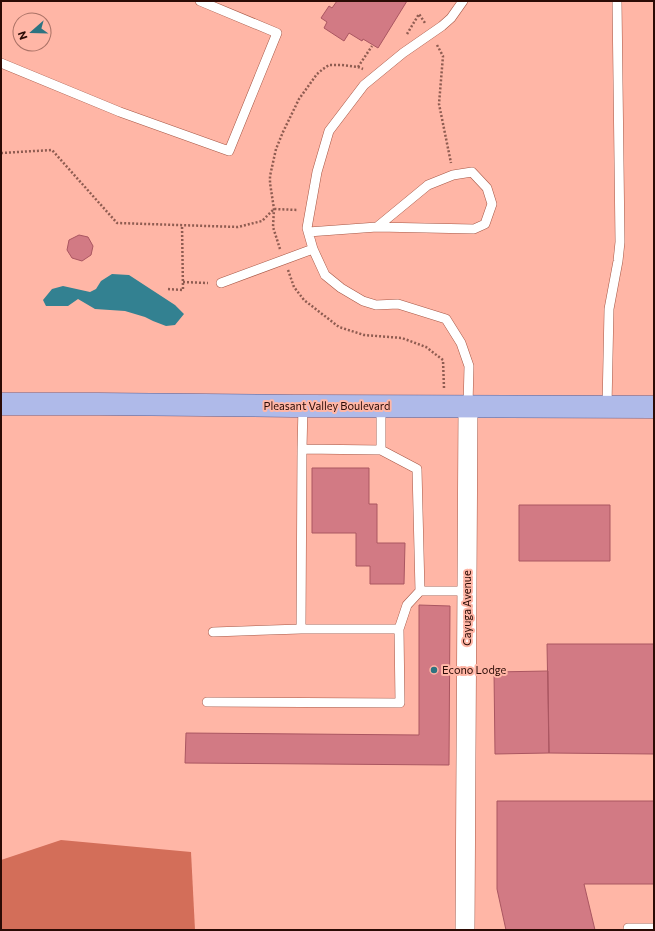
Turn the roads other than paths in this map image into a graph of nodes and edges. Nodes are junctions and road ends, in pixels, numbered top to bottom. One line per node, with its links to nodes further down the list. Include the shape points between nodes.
1 (200, 1): 4 (lane, via 276,33 229,151 120,112)
2 (462, 1): 6 (lane, via 451,18 442,26 402,53 364,84 329,131 317,172)
3 (617, 1): 13 (lane, via 620,242 609,309)
4 (1, 63)
5 (376, 227): 5 (lane, via 474,229 485,224 492,204 487,188 472,172 453,175 428,185); 6 (lane)
6 (308, 232): 7 (lane)
7 (313, 249): 8 (lane); 12 (lane, via 326,275 340,288 363,301 376,305 398,304 446,319 461,343 469,366)
8 (221, 283)
9 (1, 404): 10 (main road, Pleasant Valley Boulevard)
10 (303, 406): 11 (main road, Pleasant Valley Boulevard); 15 (lane)
11 (381, 406): 12 (main road, Pleasant Valley Boulevard); 16 (lane)
12 (468, 406): 13 (main road, Pleasant Valley Boulevard); 17 (street, Cayuga Avenue)
13 (607, 406): 14 (main road, Pleasant Valley Boulevard)
14 (654, 407)
15 (302, 449): 16 (lane); 19 (lane)
16 (381, 450): 18 (lane, via 417,469)
17 (467, 591): 18 (lane); 24 (street, Cayuga Avenue)
18 (420, 592): 20 (lane, via 407,606)
19 (301, 629): 20 (lane); 21 (lane)
20 (399, 629): 22 (lane, via 400,703)
21 (213, 632)
22 (207, 702)
23 (654, 928): 25 (lane)
24 (465, 930)
25 (628, 930)

